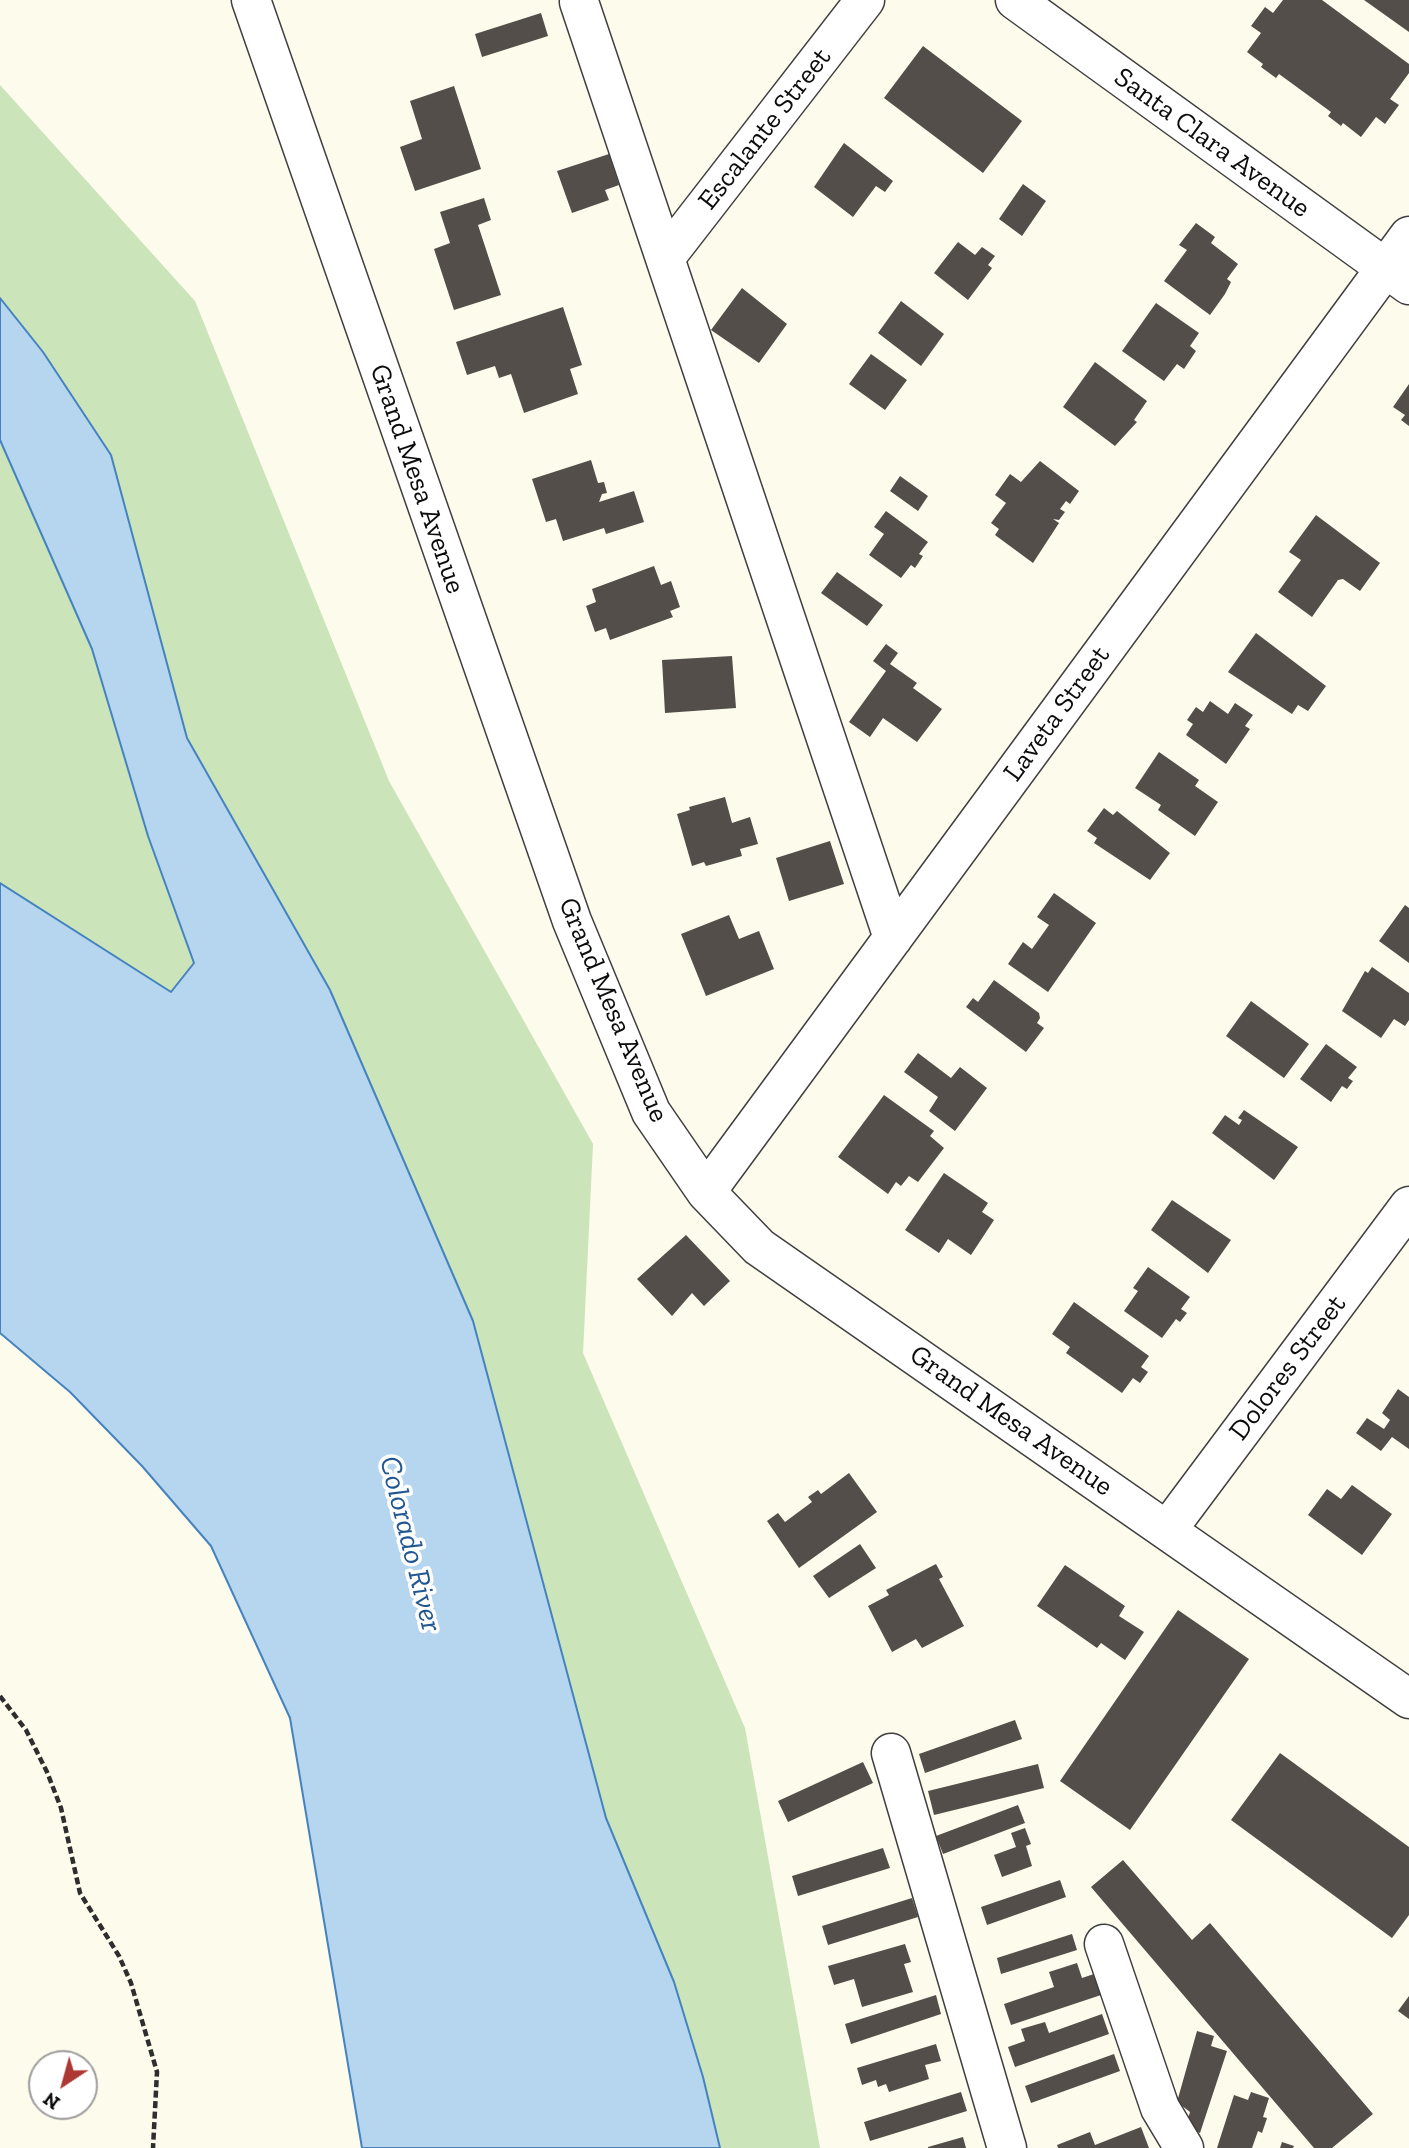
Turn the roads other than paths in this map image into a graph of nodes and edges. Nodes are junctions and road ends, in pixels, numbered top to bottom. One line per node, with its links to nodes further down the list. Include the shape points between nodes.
1 (251, 0): 9 (street, Grand Mesa Avenue, via 572,921 651,1112)
2 (865, 0): 6 (street, Escalante Street)
3 (1015, 0): 7 (street, Santa Clara Avenue)
4 (579, 2): 6 (street)
5 (1409, 236): 7 (street, Laveta Street)
6 (665, 258): 8 (street)
7 (1397, 276): 8 (street, Laveta Street)
8 (893, 938): 9 (street, Laveta Street)
9 (706, 1192): 11 (street, Grand Mesa Avenue, via 759,1247)
10 (1409, 1206): 11 (street, Dolores Street)
11 (1168, 1530): 12 (street, Grand Mesa Avenue)
12 (1409, 1699)
13 (891, 1753): 15 (street)
14 (1104, 1944): 16 (street, via 1160,2108)
15 (1007, 2148)
16 (1184, 2148)

